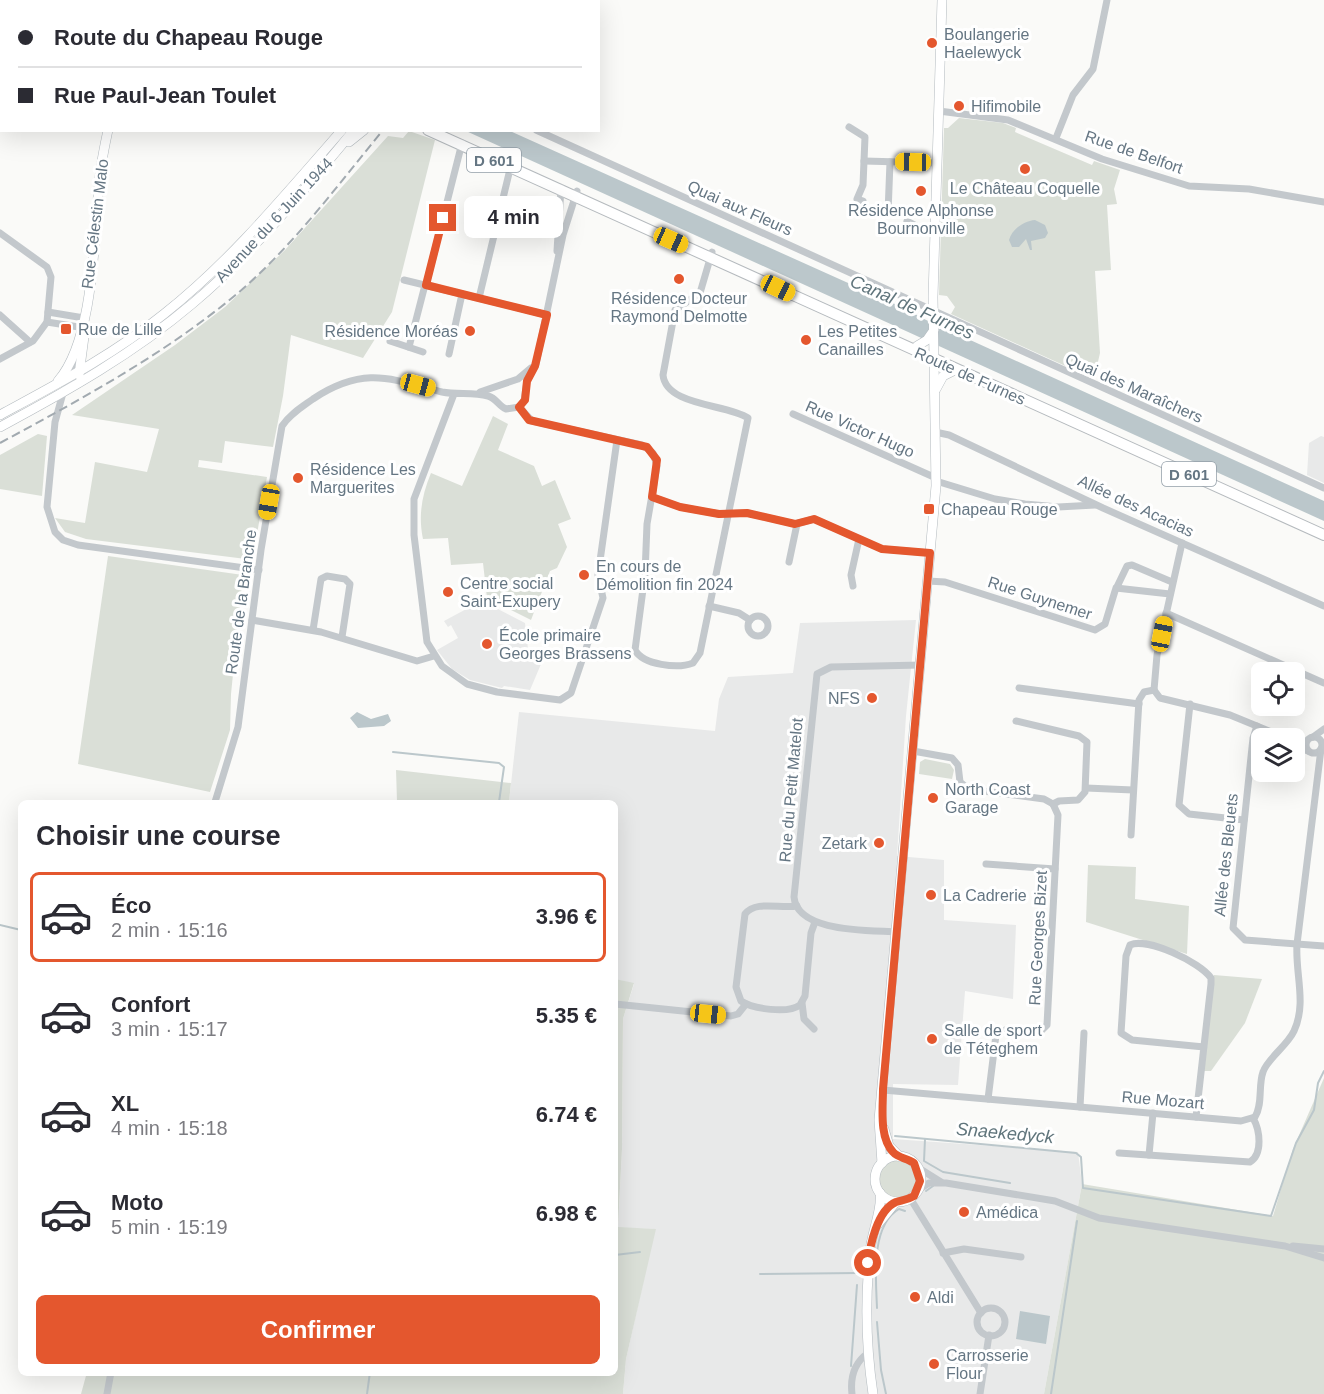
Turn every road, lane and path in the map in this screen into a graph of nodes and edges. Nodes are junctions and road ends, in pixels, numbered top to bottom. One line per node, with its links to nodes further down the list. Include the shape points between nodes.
1 (942, 0): 3 (street)
2 (1107, 0): 12 (street, via 1093,69 1073,95)
3 (939, 111): 12 (street, Rue de Belfort, via 1001,118); 17 (street)
4 (849, 126): 15 (street, via 865,136)
5 (108, 132): 38 (street, Rue Célestin Malo)
6 (340, 132): 48 (street, Avenue du 6 Juin 1944, via 256,229 204,280 142,331)
7 (352, 132): 14 (street, Avenue du 6 Juin 1944)
8 (361, 132): 14 (street)
9 (433, 132): 13 (main road, Route de Furnes / D 601)
10 (445, 132): 13 (main road, Route de Furnes / D 601)
11 (540, 132): 34 (street, Quai aux Fleurs)
12 (1056, 138): 22 (street, Rue de Belfort, via 1102,159 1189,186 1250,189)
13 (462, 143): 18 (main road, Route de Furnes / D 601); 30 (street)
14 (338, 150): 52 (street, Avenue du 6 Juin 1944, via 252,249 197,300 138,346)
15 (864, 161): 16 (street); 21 (street)
16 (890, 162): 17 (street); 23 (street)
17 (937, 163): 26 (street)
18 (511, 165): 19 (main road, Route de Furnes / D 601); 32 (street)
19 (561, 188): 20 (main road, Route de Furnes / D 601); 28 (street)
20 (576, 193): 27 (main road, Route de Furnes / D 601); 28 (street)
21 (860, 200)
22 (1324, 202)
23 (888, 213)
24 (907, 221): 26 (street)
25 (0, 233): 33 (street, via 49,269)
26 (934, 235): 34 (street)
27 (711, 254): 42 (main road, Route de Furnes / D 601); 42 (main road, Route de Furnes / D 601); 74 (street, via 700,293 675,310 663,377 672,391 748,418)
28 (556, 276): 36 (street)
29 (404, 279): 30 (street)
30 (425, 285): 31 (street); 41 (street)
31 (462, 294): 32 (street); 44 (street)
32 (480, 298): 36 (street)
33 (48, 312): 37 (street); 38 (street)
34 (933, 313): 42 (street); 67 (street, Quai des Maraîchers)
35 (0, 315): 40 (street)
36 (547, 315): 45 (street)
37 (47, 322): 38 (street); 40 (street)
38 (82, 327): 48 (street, Rue Célestin Malo); 51 (street, Rue Célestin Malo, via 70,365)
39 (390, 341): 41 (street)
40 (30, 342): 46 (street)
41 (409, 347): 43 (street)
42 (929, 350): 47 (main road, Route de Furnes / D 601); 53 (street); 59 (main road, Route de Furnes / D 601)
43 (423, 352)
44 (449, 354)
45 (537, 358): 49 (street, via 524,375); 55 (street)
46 (0, 359)
47 (955, 370): 53 (street, via 943,376); 59 (main road, Route de Furnes / D 601)
48 (76, 373): 51 (street, Rue Célestin Malo); 52 (street, Rue Célestin Malo); 54 (street, Rue Célestin Malo)
49 (511, 381): 50 (street); 55 (street, via 520,384)
50 (501, 384): 56 (street); 57 (street, via 496,392)
51 (54, 385): 61 (street, Rue Célestin Malo)
52 (73, 388): 54 (street); 64 (street, Rue Célestin Malo)
53 (935, 391): 63 (street)
54 (63, 393): 62 (street); 64 (street, Rue Célestin Malo)
55 (525, 393): 58 (street)
56 (457, 395): 57 (street, via 487,395); 81 (street, Route de la Branche, via 389,377 365,376 330,388 297,410 285,421 280,433); 94 (street, via 418,483 413,504 422,616)
57 (498, 402): 58 (street, via 506,409)
58 (519, 407): 65 (street, via 532,421)
59 (1054, 412): 76 (main road, Route de Furnes / D 601)
60 (793, 414): 66 (street, Rue Victor Hugo)
61 (0, 415)
62 (0, 427)
63 (935, 432): 66 (street); 68 (street, Allée des Acacias, via 950,435)
64 (53, 440): 81 (street, Rue Célestin Malo, via 48,516 57,535 74,544)
65 (617, 440): 69 (street, via 645,446 654,454 657,466); 94 (street, via 598,575 603,598 570,696 560,700 484,689 456,677)
66 (936, 476): 71 (street, Rue Victor Hugo, via 1008,502); 79 (street)
67 (1324, 488)
68 (1078, 495): 71 (street); 73 (street, Allée des Acacias)
69 (652, 497): 70 (street); 72 (street)
70 (650, 506): 72 (street); 87 (street, via 644,588 634,644 638,656 649,661 693,663 700,653)
71 (1073, 506): 73 (street, Rue Victor Hugo)
72 (680, 507): 74 (street)
73 (1103, 508): 78 (street, Allée des Acacias)
74 (729, 515): 75 (street, via 747,513); 87 (street)
75 (797, 524): 77 (street, via 814,519); 80 (street)
76 (1324, 535)
77 (859, 539): 79 (street, via 882,549); 84 (street, via 851,575)
78 (1182, 543): 83 (street); 88 (street, Allée des Acacias)
79 (930, 553): 82 (street)
80 (789, 562)
81 (259, 570): 90 (street, Route de la Branche)
82 (928, 581): 85 (street, Rue Guynemer, via 945,582 1095,630 1105,624); 95 (street)
83 (1172, 582): 85 (street, Rue Guynemer, via 1130,565 1124,568); 86 (street)
84 (853, 586)
85 (1116, 588): 86 (street)
86 (1170, 594): 89 (street)
87 (709, 606): 91 (street, via 740,613)
88 (1324, 606)
89 (1166, 613): 96 (street); 98 (street)
90 (252, 620): 92 (street); 114 (street, Route de la Branche, via 238,727)
91 (750, 620)
92 (313, 630): 93 (street); 93 (street, via 321,579 344,578 350,586)
93 (342, 637): 94 (street, via 417,661)
94 (434, 656)
95 (921, 665): 109 (street); 120 (street, Rue du Petit Matelot, via 831,667 817,674)
96 (1324, 683)
97 (1019, 688): 99 (street)
98 (1154, 690): 99 (street, via 1142,693); 100 (street, via 1160,698)
99 (1139, 704): 113 (street)
100 (1190, 704): 102 (street); 116 (street, via 1179,805 1189,814)
101 (1016, 722): 112 (street, via 1086,740)
102 (1257, 726): 103 (street); 116 (street, Allée des Bleuets)
103 (1262, 728)
104 (1324, 729): 105 (street)
105 (1311, 737): 106 (street); 107 (street, via 1319,738); 110 (street, via 1306,744)
106 (1305, 739)
107 (1323, 744): 110 (street); 111 (street)
108 (1305, 749): 110 (street)
109 (913, 751): 115 (street, via 952,758 960,782 968,789 1044,799); 122 (street)
110 (1310, 752): 111 (street)
111 (1318, 767): 123 (street)
112 (1086, 788): 113 (street); 115 (street, via 1078,800)
113 (1133, 790): 117 (street)
114 (216, 800)
115 (1053, 804): 119 (street, Rue Georges Bizet, via 1058,815)
116 (1244, 820): 123 (street, Allée des Bleuets, via 1233,928 1245,940)
117 (1131, 836)
118 (986, 864): 119 (street)
119 (1055, 868): 132 (street, Rue Georges Bizet, via 1047,1025 1040,1032 1005,1030 996,1035)
120 (797, 906): 121 (street); 127 (street, via 754,906 744,916 736,990)
121 (815, 922): 122 (street); 125 (street)
122 (897, 932): 131 (street)
123 (1297, 945): 124 (street, Allée des Bleuets); 136 (street, via 1301,997 1298,1022 1287,1044 1264,1069 1258,1110)
124 (1324, 946)
125 (802, 1003): 127 (street, via 792,1009); 128 (street, via 804,1019)
126 (618, 1004): 127 (street, via 733,1016)
127 (746, 1004)
128 (814, 1029)
129 (1083, 1033): 133 (street)
130 (1204, 1047): 130 (street, via 1132,1040 1121,1033 1130,945 1141,943 1179,955 1210,976); 135 (street)
131 (883, 1089): 132 (street, Rue Mozart); 139 (street, via 886,1137 892,1151); 140 (street, via 879,1123)
132 (988, 1099): 133 (street, Rue Mozart)
133 (1080, 1107): 134 (street, Rue Mozart)
134 (1153, 1113): 135 (street, Rue Mozart); 138 (street)
135 (1196, 1117): 136 (street, Rue Mozart, via 1241,1121)
136 (1253, 1118): 138 (street, via 1259,1134 1257,1155 1250,1162)
137 (1119, 1153): 138 (street)
138 (1149, 1155)
139 (900, 1157): 140 (street); 141 (street)
140 (882, 1163): 144 (street, via 875,1178)
141 (916, 1167): 142 (street); 143 (street, via 920,1178)
142 (946, 1184): 143 (street, via 929,1183); 148 (street, via 1052,1200 1099,1218)
143 (918, 1190): 145 (street)
144 (880, 1193): 146 (street); 147 (street)
145 (910, 1198): 146 (street); 150 (street)
146 (896, 1202): 147 (street, via 880,1221)
147 (870, 1243): 155 (street)
148 (1285, 1246): 149 (street); 152 (street)
149 (1324, 1249)
150 (943, 1253): 151 (street, via 964,1249); 153 (street)
151 (1021, 1257)
152 (1324, 1258)
153 (981, 1312): 154 (street, via 979,1327); 154 (street, via 993,1308 1004,1316 1002,1330)
154 (989, 1335): 160 (street)
155 (868, 1353): 158 (street, via 856,1366); 159 (street)
156 (110, 1376): 157 (street)
157 (107, 1394)
158 (852, 1394)
159 (873, 1394)
160 (980, 1394)

